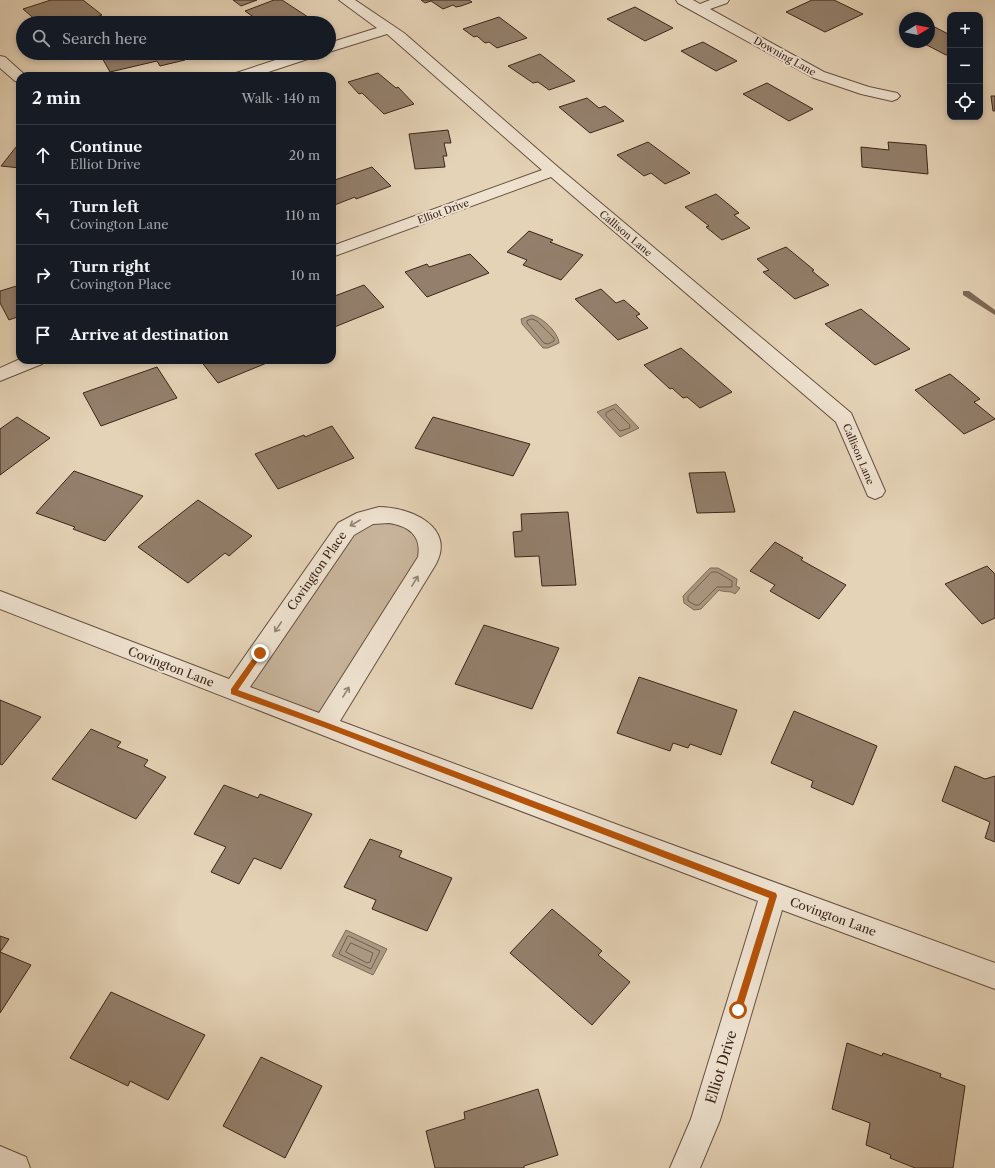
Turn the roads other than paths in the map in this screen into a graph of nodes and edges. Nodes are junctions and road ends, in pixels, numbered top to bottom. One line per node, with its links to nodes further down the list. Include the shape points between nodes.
1 (346, 0): 5 (street, Callison Lane)
2 (683, 0): 4 (street, Downing Lane)
3 (722, 0): 4 (street)
4 (699, 9): 11 (street, Downing Lane, via 820,75 866,92)
5 (388, 29): 6 (street); 12 (street, Callison Lane)
6 (336, 46)
7 (0, 60): 10 (street)
8 (290, 60): 9 (street)
9 (253, 72)
10 (16, 74)
11 (892, 96)
12 (553, 171): 13 (street, Elliot Drive); 16 (street, Callison Lane, via 844,418)
13 (336, 251)
14 (26, 364): 15 (street)
15 (0, 375)
16 (875, 491)
17 (0, 600): 18 (street, Covington Lane)
18 (234, 692): 19 (street, Covington Lane); 19 (street, Covington Place, one-way to 18, via 428,558 430,545 426,534 417,524 404,518 389,515 373,516 359,520 346,529)
19 (325, 725): 20 (street, Covington Lane)
20 (773, 896): 21 (street, Covington Lane); 24 (street, Elliot Drive, via 705,1120)
21 (995, 976)
22 (0, 1161): 23 (street)
23 (14, 1168)
24 (685, 1168)

